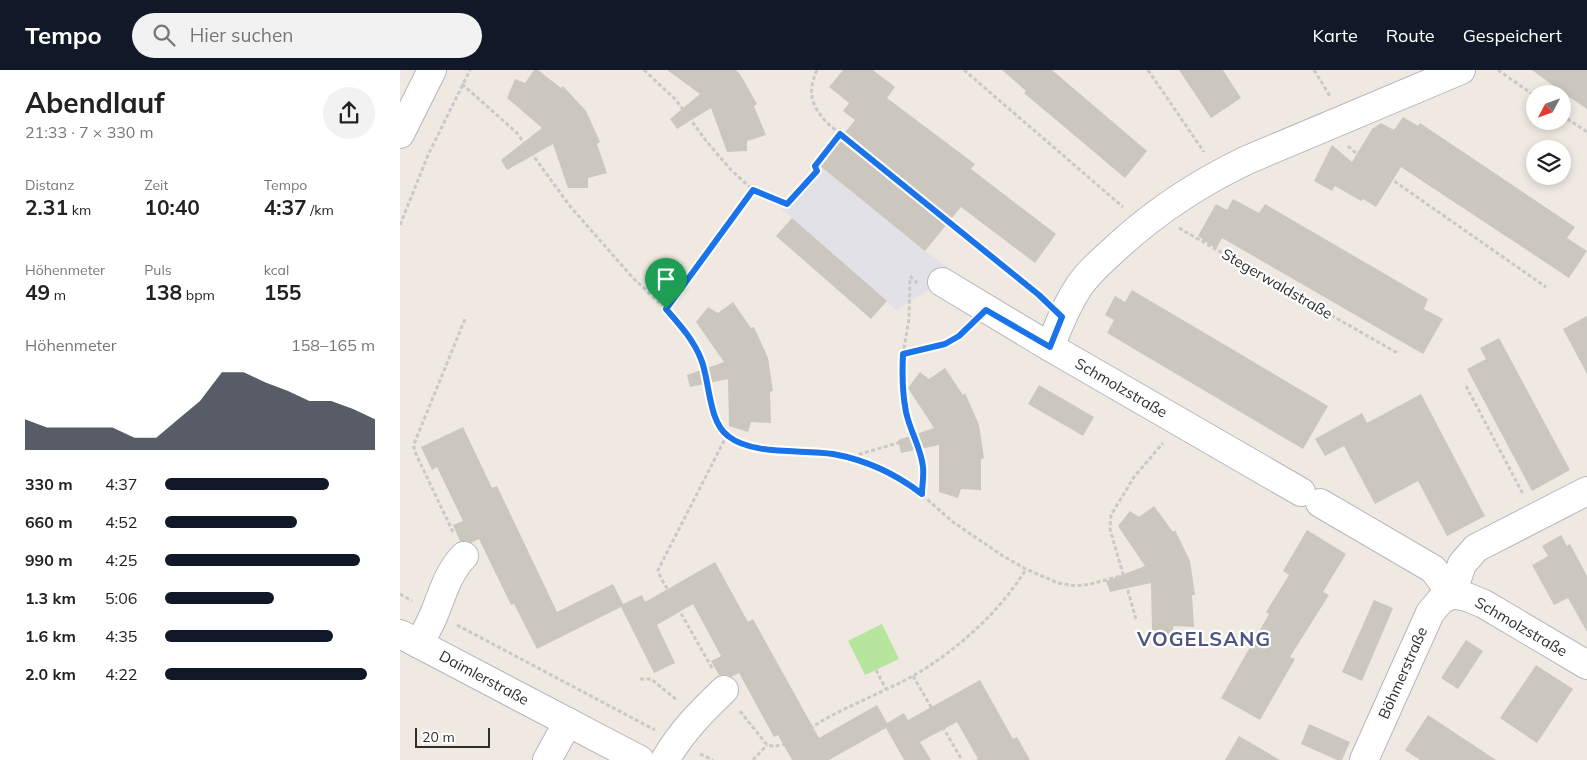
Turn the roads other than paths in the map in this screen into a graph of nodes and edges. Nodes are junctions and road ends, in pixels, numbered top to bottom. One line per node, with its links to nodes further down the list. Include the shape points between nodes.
1 (432, 70): 3 (street)
2 (1461, 70): 5 (street, via 1218,173 1188,191 1148,219 1089,273 1076,290)
3 (400, 134)
4 (942, 282): 5 (street, Schmolzstraße)
5 (1050, 347): 8 (street, Schmolzstraße, via 1433,568)
6 (1587, 491): 8 (street, via 1476,548 1462,564)
7 (464, 556): 9 (street, via 451,575 435,613)
8 (1452, 594): 10 (street, Schmolzstraße, via 1484,604); 16 (street, Böhmerstraße, via 1440,600 1430,612)
9 (409, 639): 12 (street, Daimlerstraße)
10 (1587, 665)
11 (724, 690): 13 (street, via 698,715)
12 (568, 722): 14 (street); 15 (street, Daimlerstraße)
13 (670, 751)
14 (547, 760)
15 (640, 760)
16 (1364, 760)

